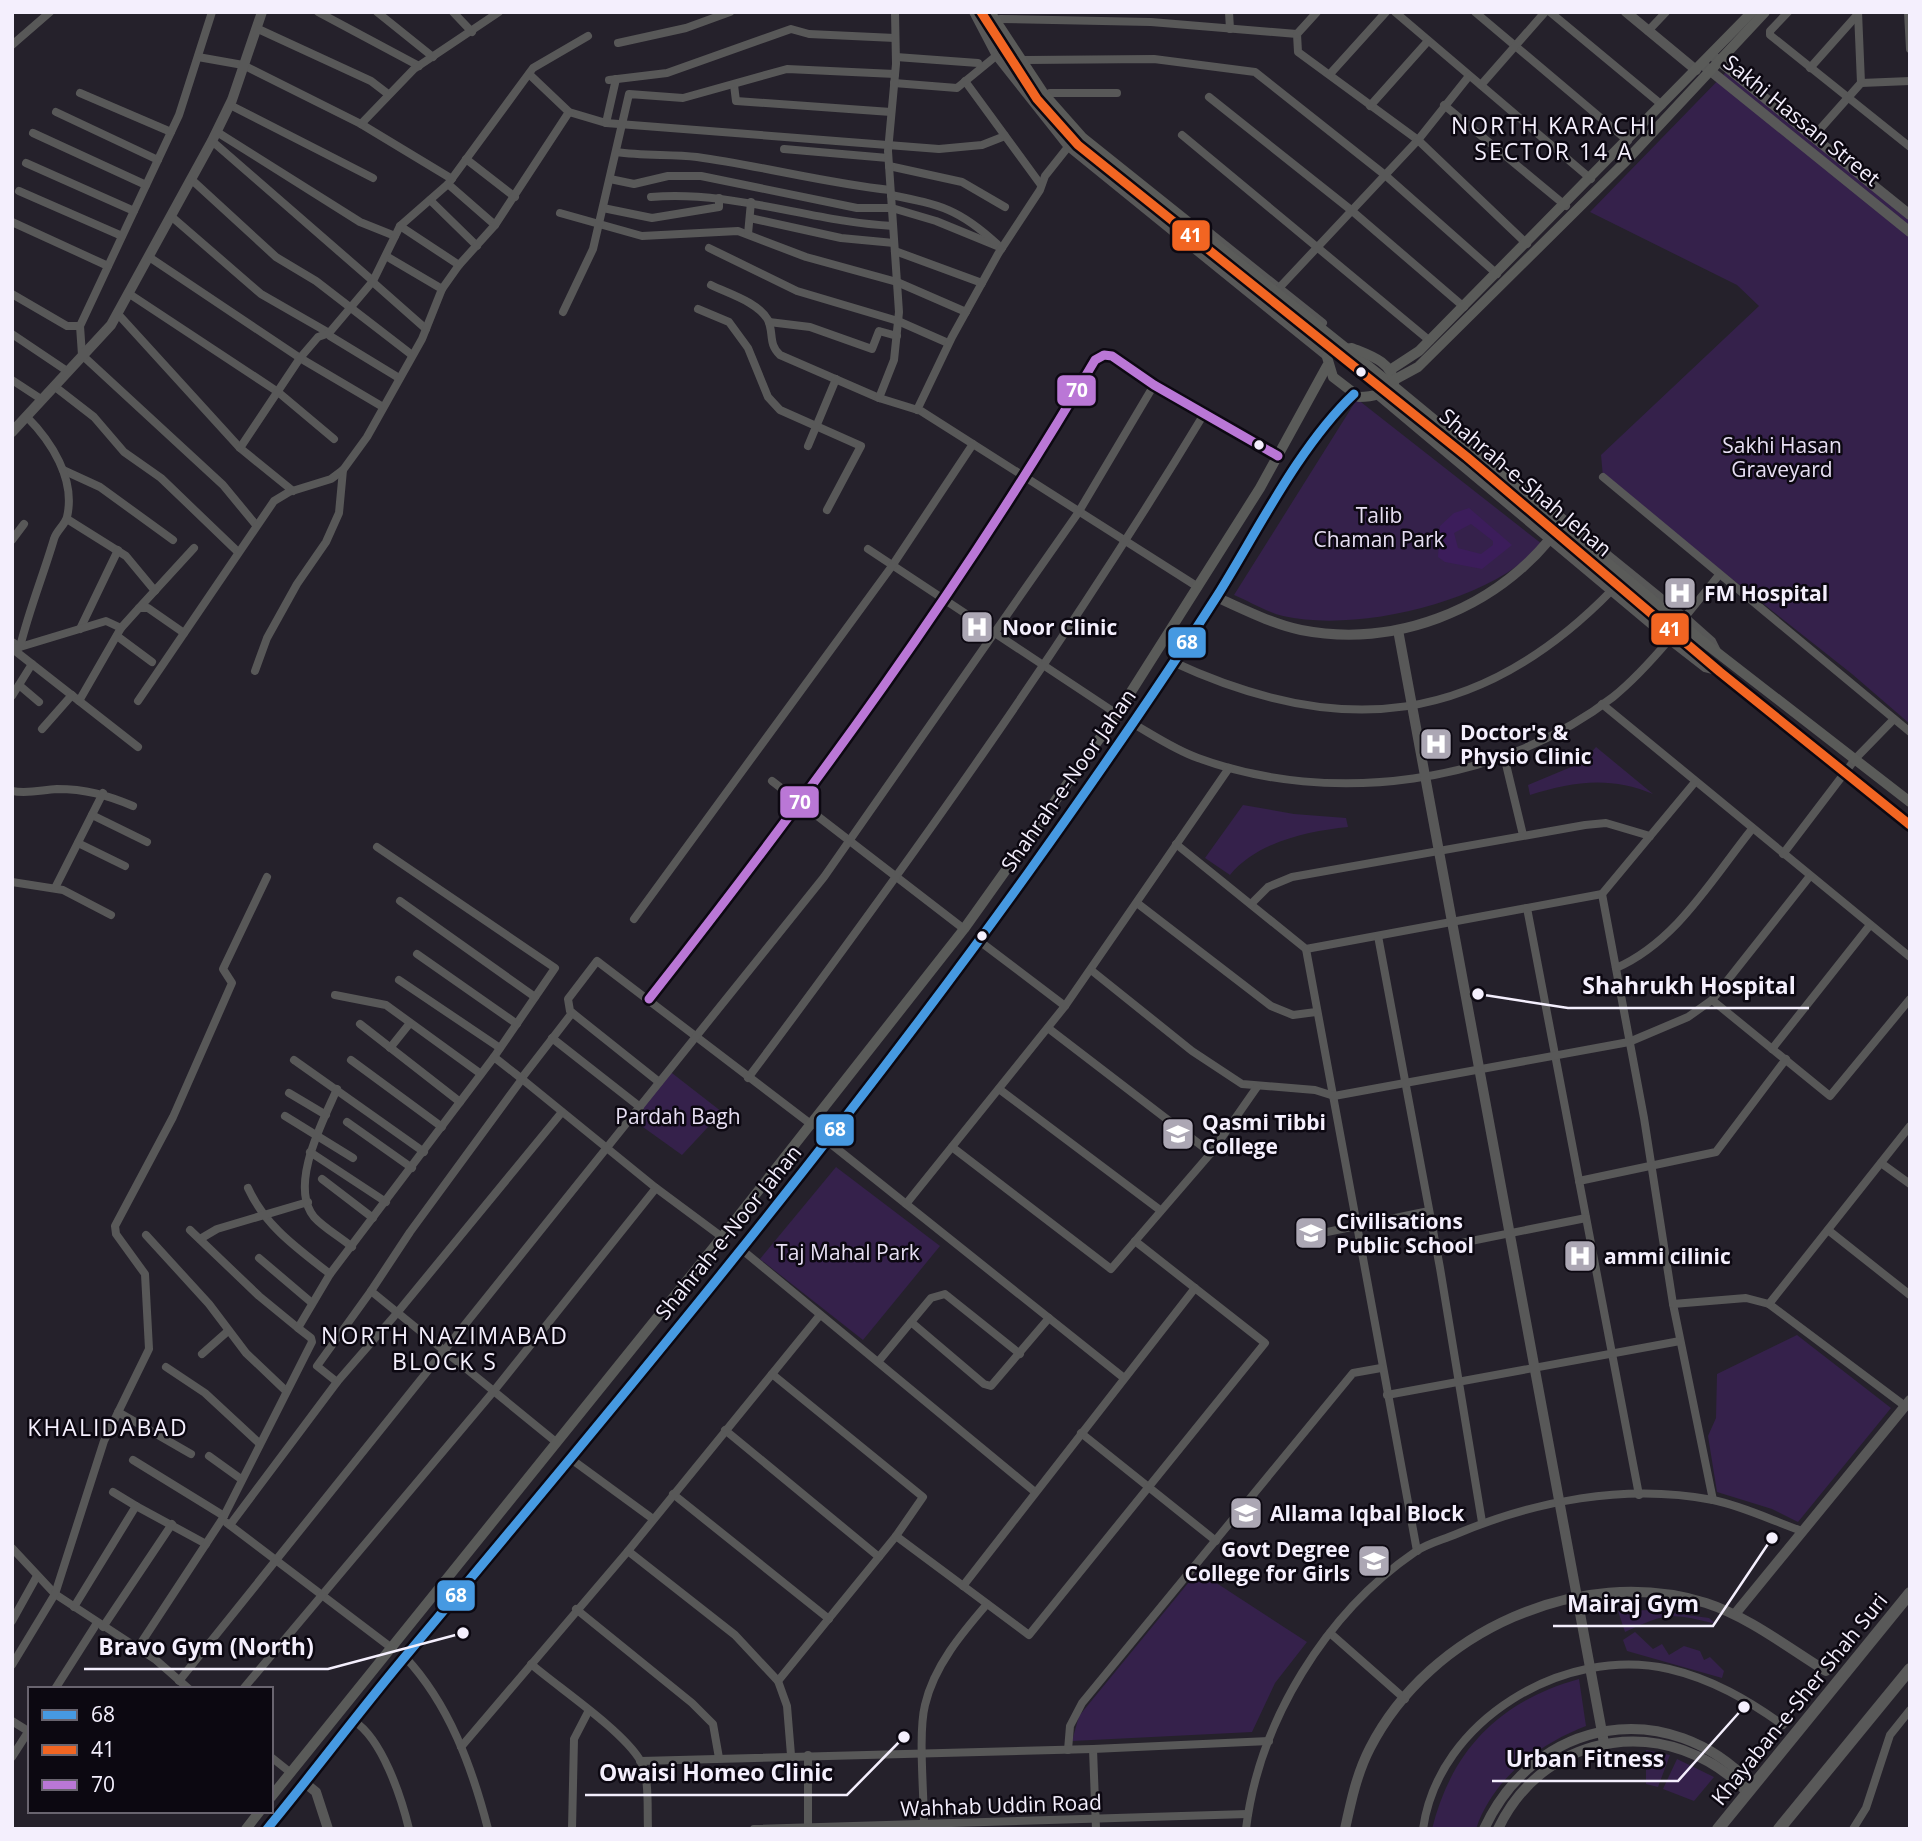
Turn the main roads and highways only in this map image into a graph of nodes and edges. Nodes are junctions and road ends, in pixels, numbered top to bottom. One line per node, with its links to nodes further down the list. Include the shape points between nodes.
1 (981, 12): 12 (main road, Shahrah-e-Shah Jehan, via 1037,99 1078,145)
2 (990, 12): 12 (main road, Shahrah-e-Shah Jehan, via 1044,94 1075,130 1397,389)
3 (1752, 12): 5 (main road)
4 (1765, 12): 5 (main road)
5 (1716, 58): 6 (main road)
6 (1703, 68): 8 (main road); 8 (main road, via 1624,163 1419,367)
7 (1327, 361): 8 (main road, via 1332,351 1352,348 1380,361); 9 (main road, via 1339,385); 10 (main road, Shahrah-e-Noor Jahan)
8 (1393, 378): 9 (main road, via 1378,396)
9 (1354, 394): 11 (main road, Shahrah-e-Noor Jahan, via 1332,416)
10 (1260, 488): 11 (main road); 13 (main road, Shahrah-e-Noor Jahan)
11 (1276, 498): 14 (main road, Shahrah-e-Noor Jahan)
12 (1698, 644): 15 (main road, Shahrah-e-Shah Jehan, via 1718,653); 16 (main road, Shahrah-e-Shah Jehan, via 1720,672)
13 (1088, 755): 14 (main road); 17 (main road, Shahrah-e-Noor Jahan)
14 (1104, 765): 18 (main road, Shahrah-e-Noor Jahan)
15 (1910, 802)
16 (1910, 825)
17 (1010, 861): 18 (main road); 19 (main road, Shahrah-e-Noor Jahan)
18 (1027, 874): 20 (main road, Shahrah-e-Noor Jahan)
19 (870, 1051): 20 (main road); 21 (main road, Shahrah-e-Noor Jahan)
20 (886, 1063): 22 (main road, Shahrah-e-Noor Jahan)
21 (662, 1311): 22 (main road); 25 (main road, Shahrah-e-Noor Jahan)
22 (679, 1324): 29 (main road, Shahrah-e-Noor Jahan)
23 (1910, 1593): 30 (main road, Khayaban-e-Sher Shah Suri)
24 (1910, 1669): 27 (main road)
25 (273, 1795)
26 (258, 1813): 28 (main road)
27 (1781, 1828)
28 (246, 1829)
29 (267, 1829)
30 (1718, 1829)

